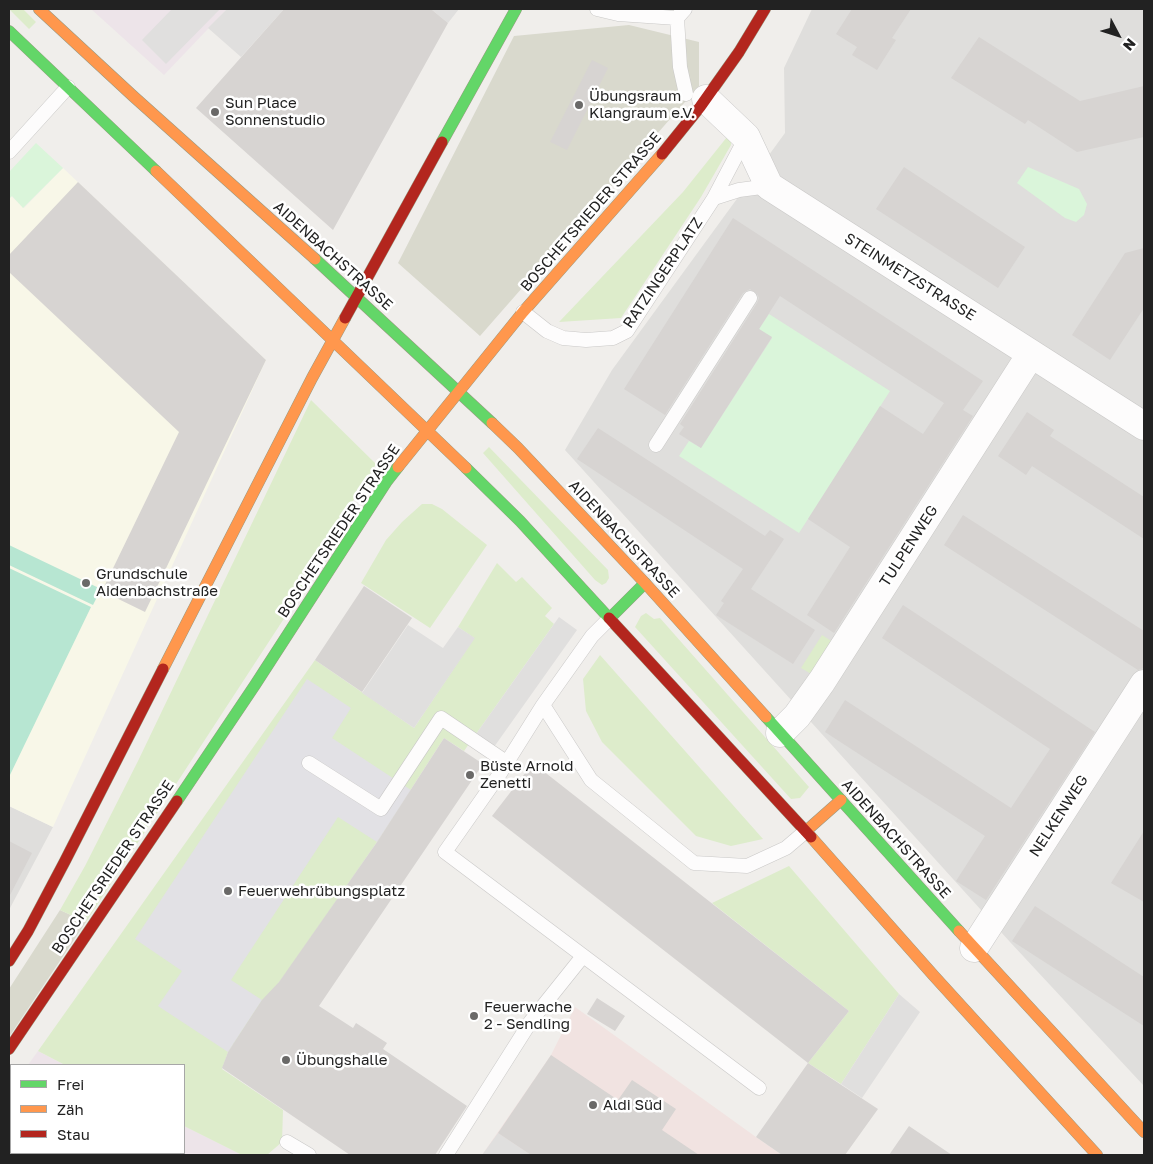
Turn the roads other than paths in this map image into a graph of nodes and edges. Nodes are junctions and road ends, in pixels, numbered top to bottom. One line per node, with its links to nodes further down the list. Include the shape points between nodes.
1 (39, 9): 13 (main road, AIDENBACHSTRASSE, via 89,63)
2 (516, 9): 13 (main road)
3 (597, 9): 5 (lane, via 618,14)
4 (765, 9): 8 (main road, BOSCHETSRIEDER STRASSE, via 739,52)
5 (681, 14): 8 (lane, via 680,67)
6 (9, 31): 7 (main road)
7 (71, 84): 10 (lane); 16 (main road)
8 (696, 97): 9 (street); 15 (main road, BOSCHETSRIEDER STRASSE, via 658,159)
9 (746, 137): 11 (street); 12 (lane, RATZINGERPLATZ)
10 (9, 152)
11 (769, 186): 12 (lane); 17 (street, STEINMETZSTRASSE)
12 (714, 198): 15 (lane, RATZINGERPLATZ, via 627,331 614,338 563,338 547,331)
13 (357, 296): 16 (main road); 18 (main road, AIDENBACHSTRASSE)
14 (750, 298): 21 (lane)
15 (523, 312): 18 (main road, BOSCHETSRIEDER STRASSE)
16 (333, 341): 20 (main road); 33 (main road, via 65,861)
17 (1031, 354): 19 (street, STEINMETZSTRASSE); 26 (street, TULPENWEG, via 822,681 797,716)
18 (458, 392): 20 (main road, BOSCHETSRIEDER STRASSE); 22 (main road, AIDENBACHSTRASSE, via 518,448)
19 (1144, 426)
20 (428, 431): 23 (main road, via 520,521); 34 (main road, BOSCHETSRIEDER STRASSE, via 388,482)
21 (656, 445)
22 (645, 583): 23 (main road); 26 (main road, AIDENBACHSTRASSE)
23 (610, 618): 25 (lane, via 592,636); 30 (main road)
24 (1144, 684): 31 (street, NELKENWEG)
25 (543, 705): 27 (lane); 30 (lane, via 591,780 694,862 747,866 786,848)
26 (780, 733): 29 (main road, AIDENBACHSTRASSE)
27 (506, 762): 28 (lane, via 441,718 381,808); 32 (lane, via 445,852)
28 (309, 763)
29 (841, 800): 30 (main road); 31 (main road, AIDENBACHSTRASSE)
30 (806, 831): 40 (main road)
31 (974, 948): 36 (main road, AIDENBACHSTRASSE)
32 (583, 956): 35 (lane); 39 (lane, via 531,1021)
33 (9, 961)
34 (9, 1049)
35 (759, 1088)
36 (1144, 1132)
37 (286, 1142): 38 (lane)
38 (309, 1155)
39 (446, 1155)
40 (1097, 1155)

